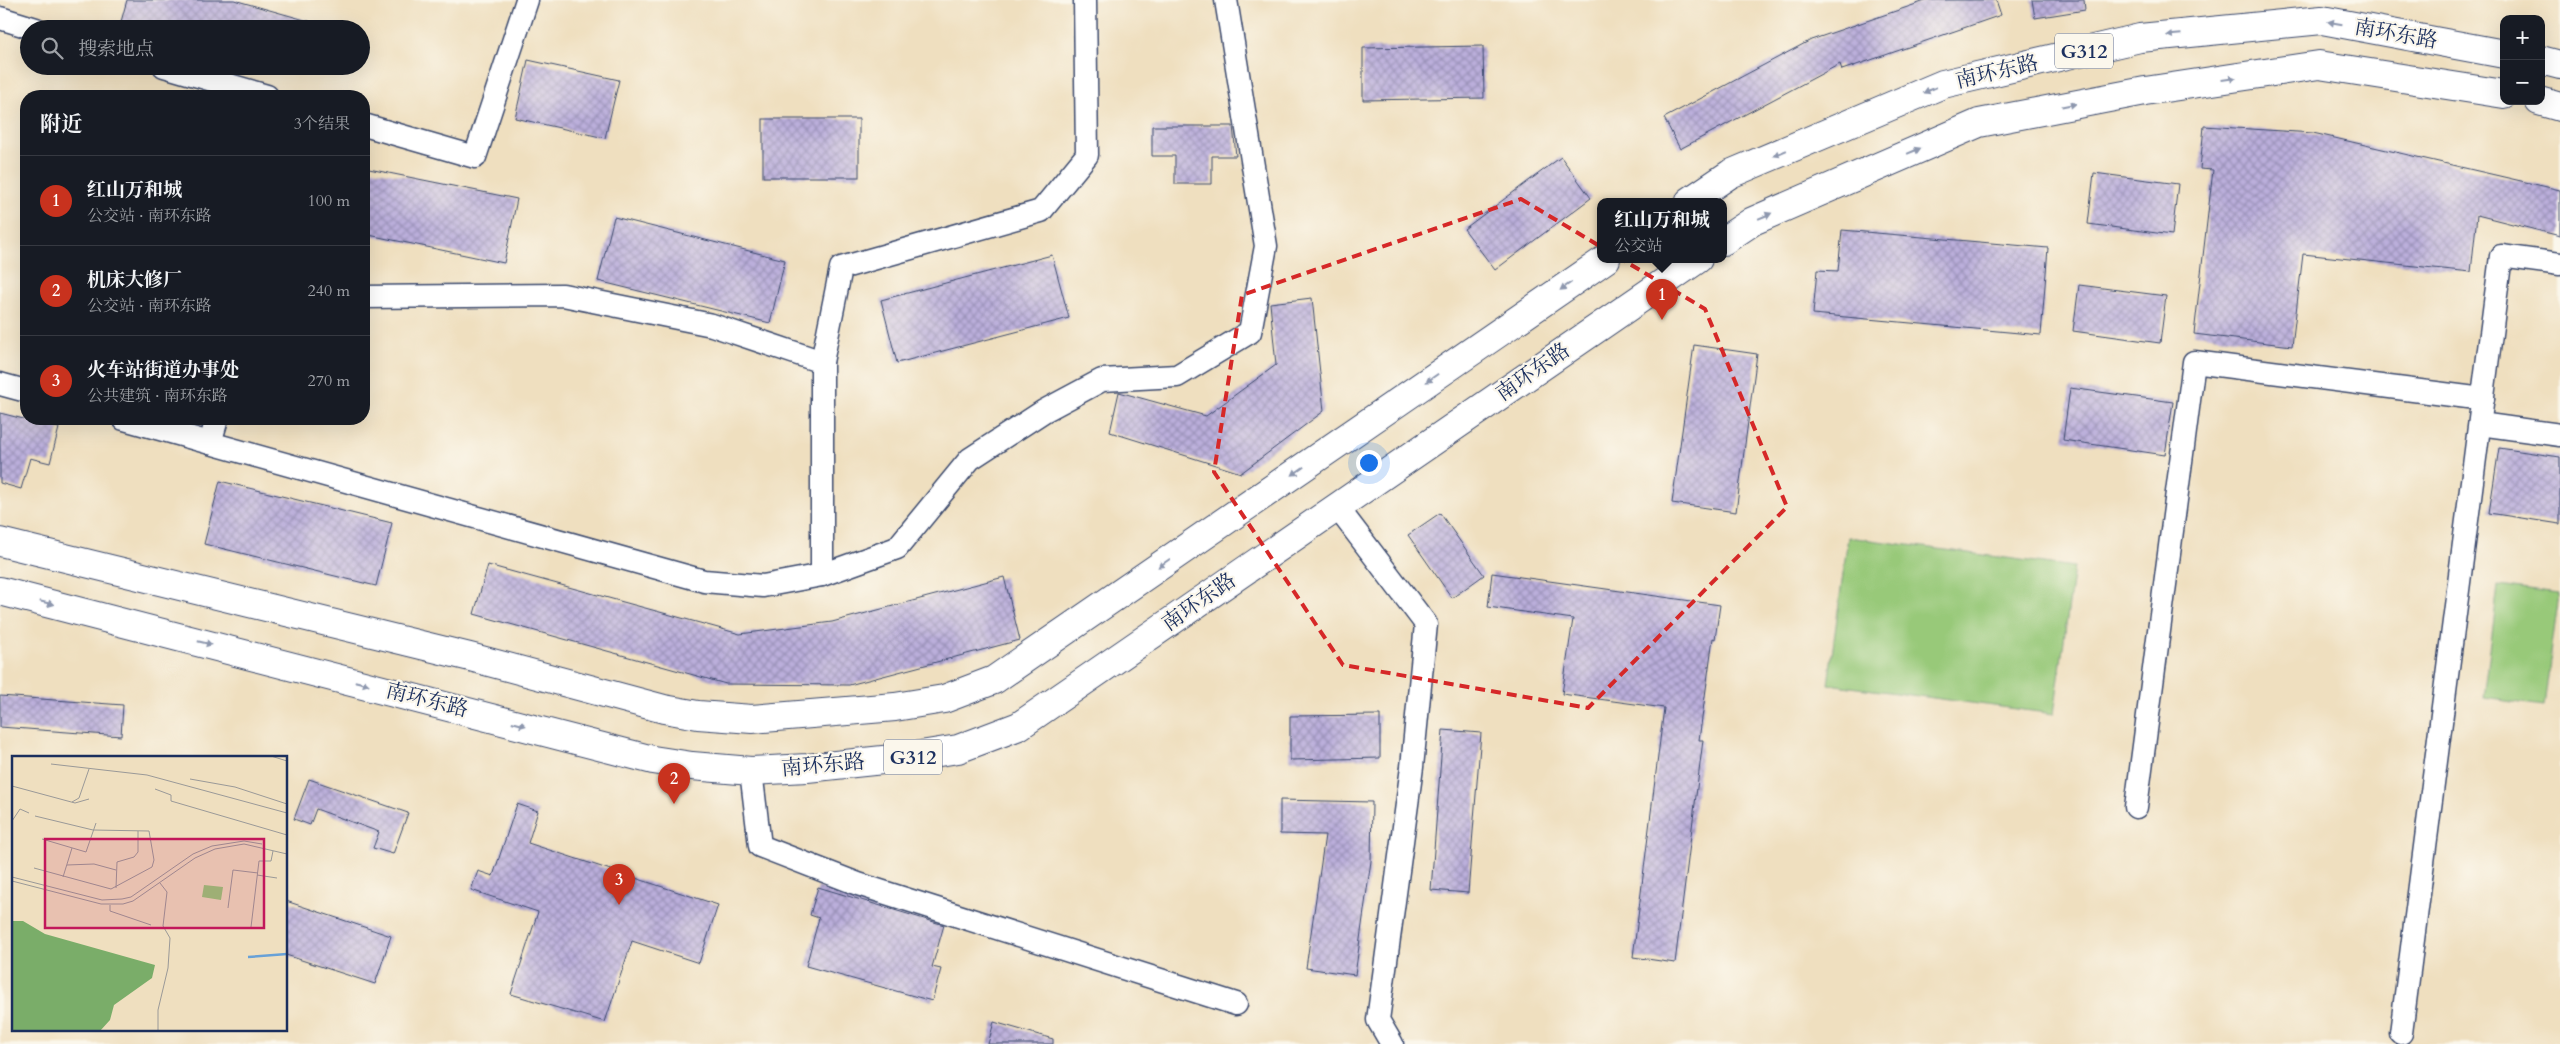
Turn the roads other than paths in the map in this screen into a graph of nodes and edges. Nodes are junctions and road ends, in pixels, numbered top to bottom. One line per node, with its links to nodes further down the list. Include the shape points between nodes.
1 (527, 0): 14 (street, via 475,157)
2 (1085, 0): 21 (street, via 1087,155 1041,211 841,268)
3 (1226, 0): 32 (street, via 1266,246 1250,332 1177,376 1102,380 1044,411 970,459 896,548)
4 (0, 18): 5 (street)
5 (20, 24)
6 (2500, 53): 15 (highway, 南环东路 / G312, one-way to 15, via 2322,20 2140,38 1943,84 1730,174)
7 (2545, 61): 8 (highway)
8 (2560, 64)
9 (195, 75): 10 (street)
10 (246, 90)
11 (2500, 93): 16 (highway, 南环东路 / G312, one-way to 11, via 1753,221 1979,122 2145,91 2319,65)
12 (2545, 103): 13 (highway)
13 (2560, 107)
14 (370, 127)
15 (1694, 198)
16 (1727, 238)
17 (1600, 263): 31 (highway, G312, one-way to 31, via 994,680 944,699 895,707 752,719 664,709)
18 (1692, 263): 30 (highway, 南环东路 / G312)
19 (2560, 264): 24 (street, via 2501,256)
20 (370, 297): 21 (street, via 564,295 712,325)
21 (822, 362): 32 (street)
22 (0, 384): 23 (street)
23 (20, 389)
24 (2483, 399): 25 (street); 35 (street, via 2194,362)
25 (2480, 424): 28 (street); 37 (street)
26 (146, 425): 29 (street)
27 (215, 425): 29 (street)
28 (2560, 435)
29 (210, 443): 32 (street, via 704,581 763,586)
30 (1336, 507): 34 (highway, 南环东路 / G312, via 1019,726 949,751); 38 (street, via 1426,624 1412,767 1378,1020)
31 (0, 542)
32 (822, 575)
33 (0, 591): 34 (highway, 南环东路 / G312, one-way to 34, via 653,760)
34 (751, 771): 36 (street, via 760,846 858,884)
35 (2136, 807)
36 (1236, 1004)
37 (2401, 1033)
38 (1392, 1044)

